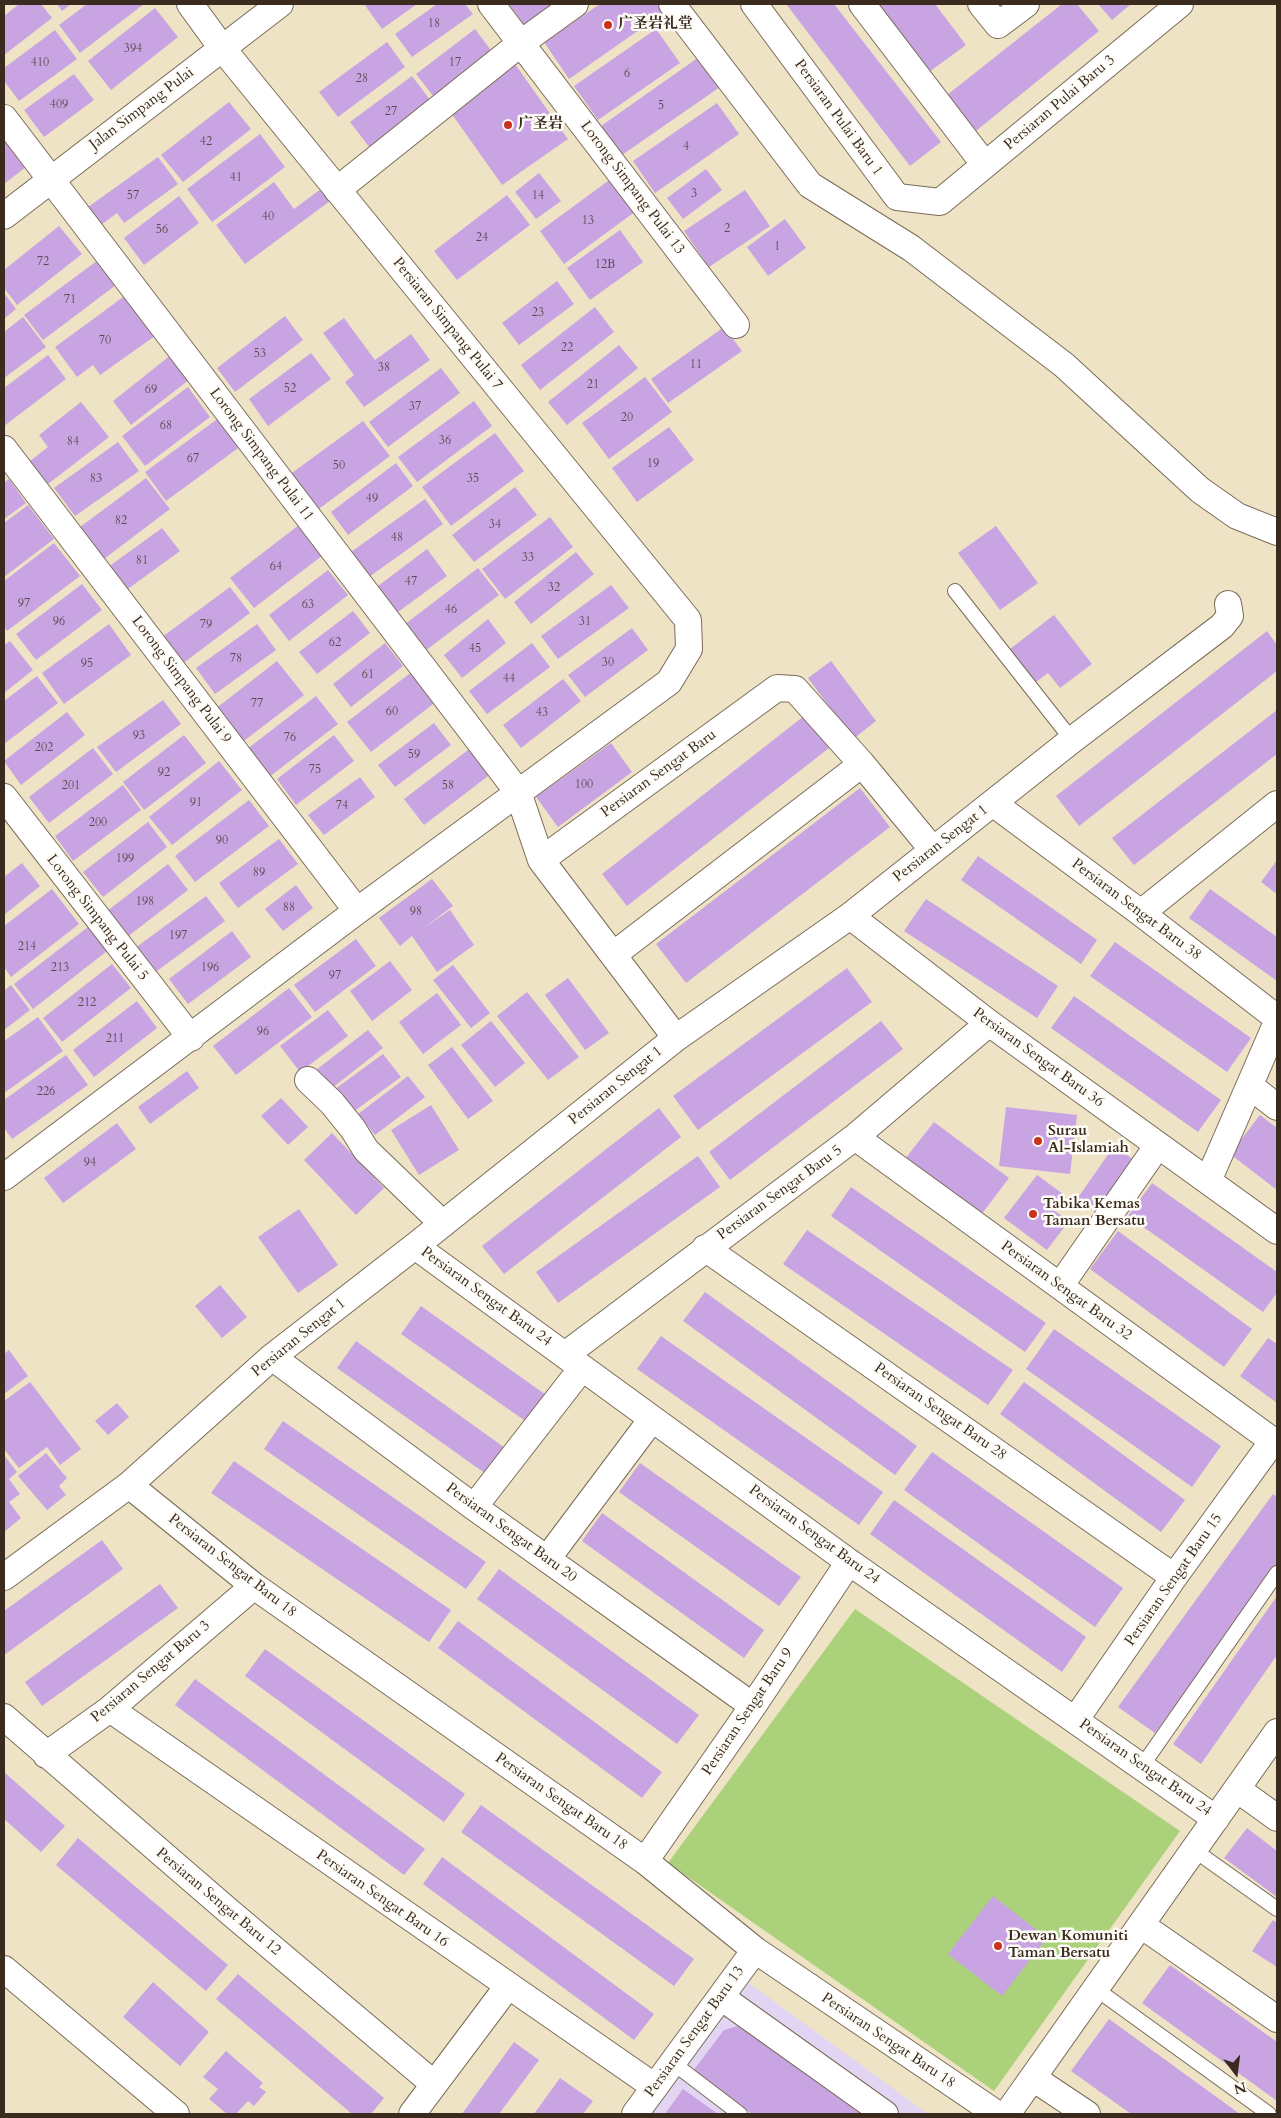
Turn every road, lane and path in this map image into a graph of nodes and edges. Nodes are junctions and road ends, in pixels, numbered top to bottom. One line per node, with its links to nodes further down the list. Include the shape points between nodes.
1 (190, 4): 12 (street, Persiaran Simpang Pulai 7)
2 (280, 4): 12 (street, Jalan Simpang Pulai)
3 (491, 4): 11 (street, Lorong Simpang Pulai 13)
4 (575, 4): 11 (street)
5 (672, 4): 21 (street, via 810,185 911,248 1064,365 1200,490 1237,516)
6 (754, 4): 17 (street, Persiaran Pulai Baru 1, via 897,197)
7 (862, 4): 14 (street)
8 (981, 4): 9 (street, via 998,24)
9 (1026, 4)
10 (1180, 4): 14 (street, Persiaran Pulai Baru 3)
11 (521, 43): 16 (street); 19 (street, Lorong Simpang Pulai 13)
12 (222, 48): 15 (street, Jalan Simpang Pulai); 16 (street, Persiaran Simpang Pulai 7)
13 (4, 118): 15 (street, Lorong Simpang Pulai 11)
14 (985, 165): 17 (street, Persiaran Pulai Baru 3)
15 (50, 178): 18 (street, Jalan Simpang Pulai); 26 (street, Lorong Simpang Pulai 11)
16 (337, 190): 26 (street, Persiaran Simpang Pulai 7, via 688,620 690,649 668,682)
17 (940, 202)
18 (4, 216)
19 (736, 326)
20 (4, 449): 32 (street, Lorong Simpang Pulai 9)
21 (1277, 532)
22 (955, 591): 24 (lane)
23 (1228, 604): 24 (street, Persiaran Sengat 1, via 1230,616 1222,626)
24 (1072, 740): 28 (street, Persiaran Sengat 1)
25 (862, 764): 30 (street); 31 (street, Persiaran Sengat Baru, via 795,689 777,688); 35 (street)
26 (518, 792): 31 (street, Lorong Simpang Pulai 11); 32 (street)
27 (4, 798): 38 (street, Lorong Simpang Pulai 5)
28 (994, 804): 30 (street, Persiaran Sengat 1); 33 (street, Persiaran Sengat Baru 38)
29 (1276, 806): 33 (street)
30 (933, 850): 34 (street, Persiaran Sengat 1)
31 (541, 860): 35 (street, Lorong Simpang Pulai 11)
32 (357, 911): 38 (street)
33 (1142, 913): 36 (street, Persiaran Sengat Baru 38)
34 (850, 916): 37 (street, Persiaran Sengat Baru 36); 39 (street, Persiaran Sengat 1)
35 (613, 955): 39 (street, Lorong Simpang Pulai 11)
36 (1277, 1020): 41 (street)
37 (989, 1023): 43 (street, Persiaran Sengat Baru 5); 44 (street, Persiaran Sengat Baru 36)
38 (191, 1038): 45 (street)
39 (676, 1038): 47 (street, Persiaran Sengat 1)
40 (308, 1080): 47 (street, via 332,1103 366,1150)
41 (1250, 1086): 42 (street); 46 (street)
42 (1277, 1107)
43 (855, 1137): 50 (street, Persiaran Sengat Baru 5); 51 (street, Persiaran Sengat Baru 32)
44 (1158, 1146): 46 (street, Persiaran Sengat Baru 36); 51 (street)
45 (6, 1172)
46 (1208, 1181): 48 (street, Persiaran Sengat Baru 36)
47 (443, 1224): 49 (street, Persiaran Sengat 1)
48 (1277, 1231)
49 (415, 1246): 52 (street, Persiaran Sengat 1); 53 (street, Persiaran Sengat Baru 24)
50 (705, 1248): 53 (street, Persiaran Sengat Baru 5); 62 (street, Persiaran Sengat Baru 28)
51 (1060, 1286): 55 (street, Persiaran Sengat Baru 32)
52 (272, 1357): 56 (street, Persiaran Sengat 1); 57 (street, Persiaran Sengat Baru 20)
53 (573, 1361): 54 (street, Persiaran Sengat Baru 24); 57 (street, Persiaran Sengat Baru 5)
54 (652, 1419): 58 (street); 59 (street, Persiaran Sengat Baru 24)
55 (1275, 1443): 62 (street, Persiaran Sengat Baru 15)
56 (129, 1485): 61 (street, Persiaran Sengat 1); 63 (street, Persiaran Sengat Baru 18)
57 (474, 1507): 58 (street, Persiaran Sengat Baru 20)
58 (547, 1559): 64 (street, Persiaran Sengat Baru 20)
59 (849, 1562): 64 (street, Persiaran Sengat Baru 9); 67 (street, Persiaran Sengat Baru 24)
60 (1277, 1573): 70 (lane)
61 (4, 1577)
62 (1174, 1577): 67 (street, Persiaran Sengat Baru 15)
63 (254, 1586): 65 (street, Persiaran Sengat Baru 3); 75 (street, Persiaran Sengat Baru 18)
64 (754, 1706): 75 (street, Persiaran Sengat Baru 9)
65 (110, 1709): 69 (street, Persiaran Sengat Baru 3); 80 (street, Persiaran Sengat Baru 16)
66 (4, 1717): 69 (street, Persiaran Sengat Baru 12)
67 (1076, 1719): 70 (street, Persiaran Sengat Baru 24)
68 (1277, 1732): 71 (street)
69 (46, 1755): 86 (street, Persiaran Sengat Baru 12)
70 (1142, 1766): 73 (street, Persiaran Sengat Baru 24)
71 (1237, 1790): 72 (street); 73 (street)
72 (1277, 1818)
73 (1216, 1819): 74 (street)
74 (1194, 1850): 76 (lane); 77 (street)
75 (645, 1862): 78 (street, Persiaran Sengat Baru 18)
76 (1277, 1909)
77 (1141, 1926): 81 (street); 83 (street)
78 (755, 1950): 82 (street, Persiaran Sengat Baru 13); 93 (street, Persiaran Sengat Baru 18)
79 (4, 1968): 88 (street)
80 (508, 1986): 86 (street); 87 (street, Persiaran Sengat Baru 16)
81 (1096, 1989): 85 (street); 96 (lane)
82 (720, 1997): 84 (street, Persiaran Sengat Baru 13); 92 (street)
83 (1277, 2019)
84 (673, 2063): 87 (street, Persiaran Sengat Baru 13); 91 (lane)
85 (1033, 2078): 94 (street); 95 (street)
86 (434, 2084): 89 (street)
87 (655, 2087): 90 (street, Persiaran Sengat Baru 13)
88 (176, 2114)
89 (412, 2114)
90 (635, 2114)
91 (740, 2114)
92 (885, 2114)
93 (996, 2114)
94 (1007, 2114)
95 (1087, 2114)
96 (1268, 2114)

